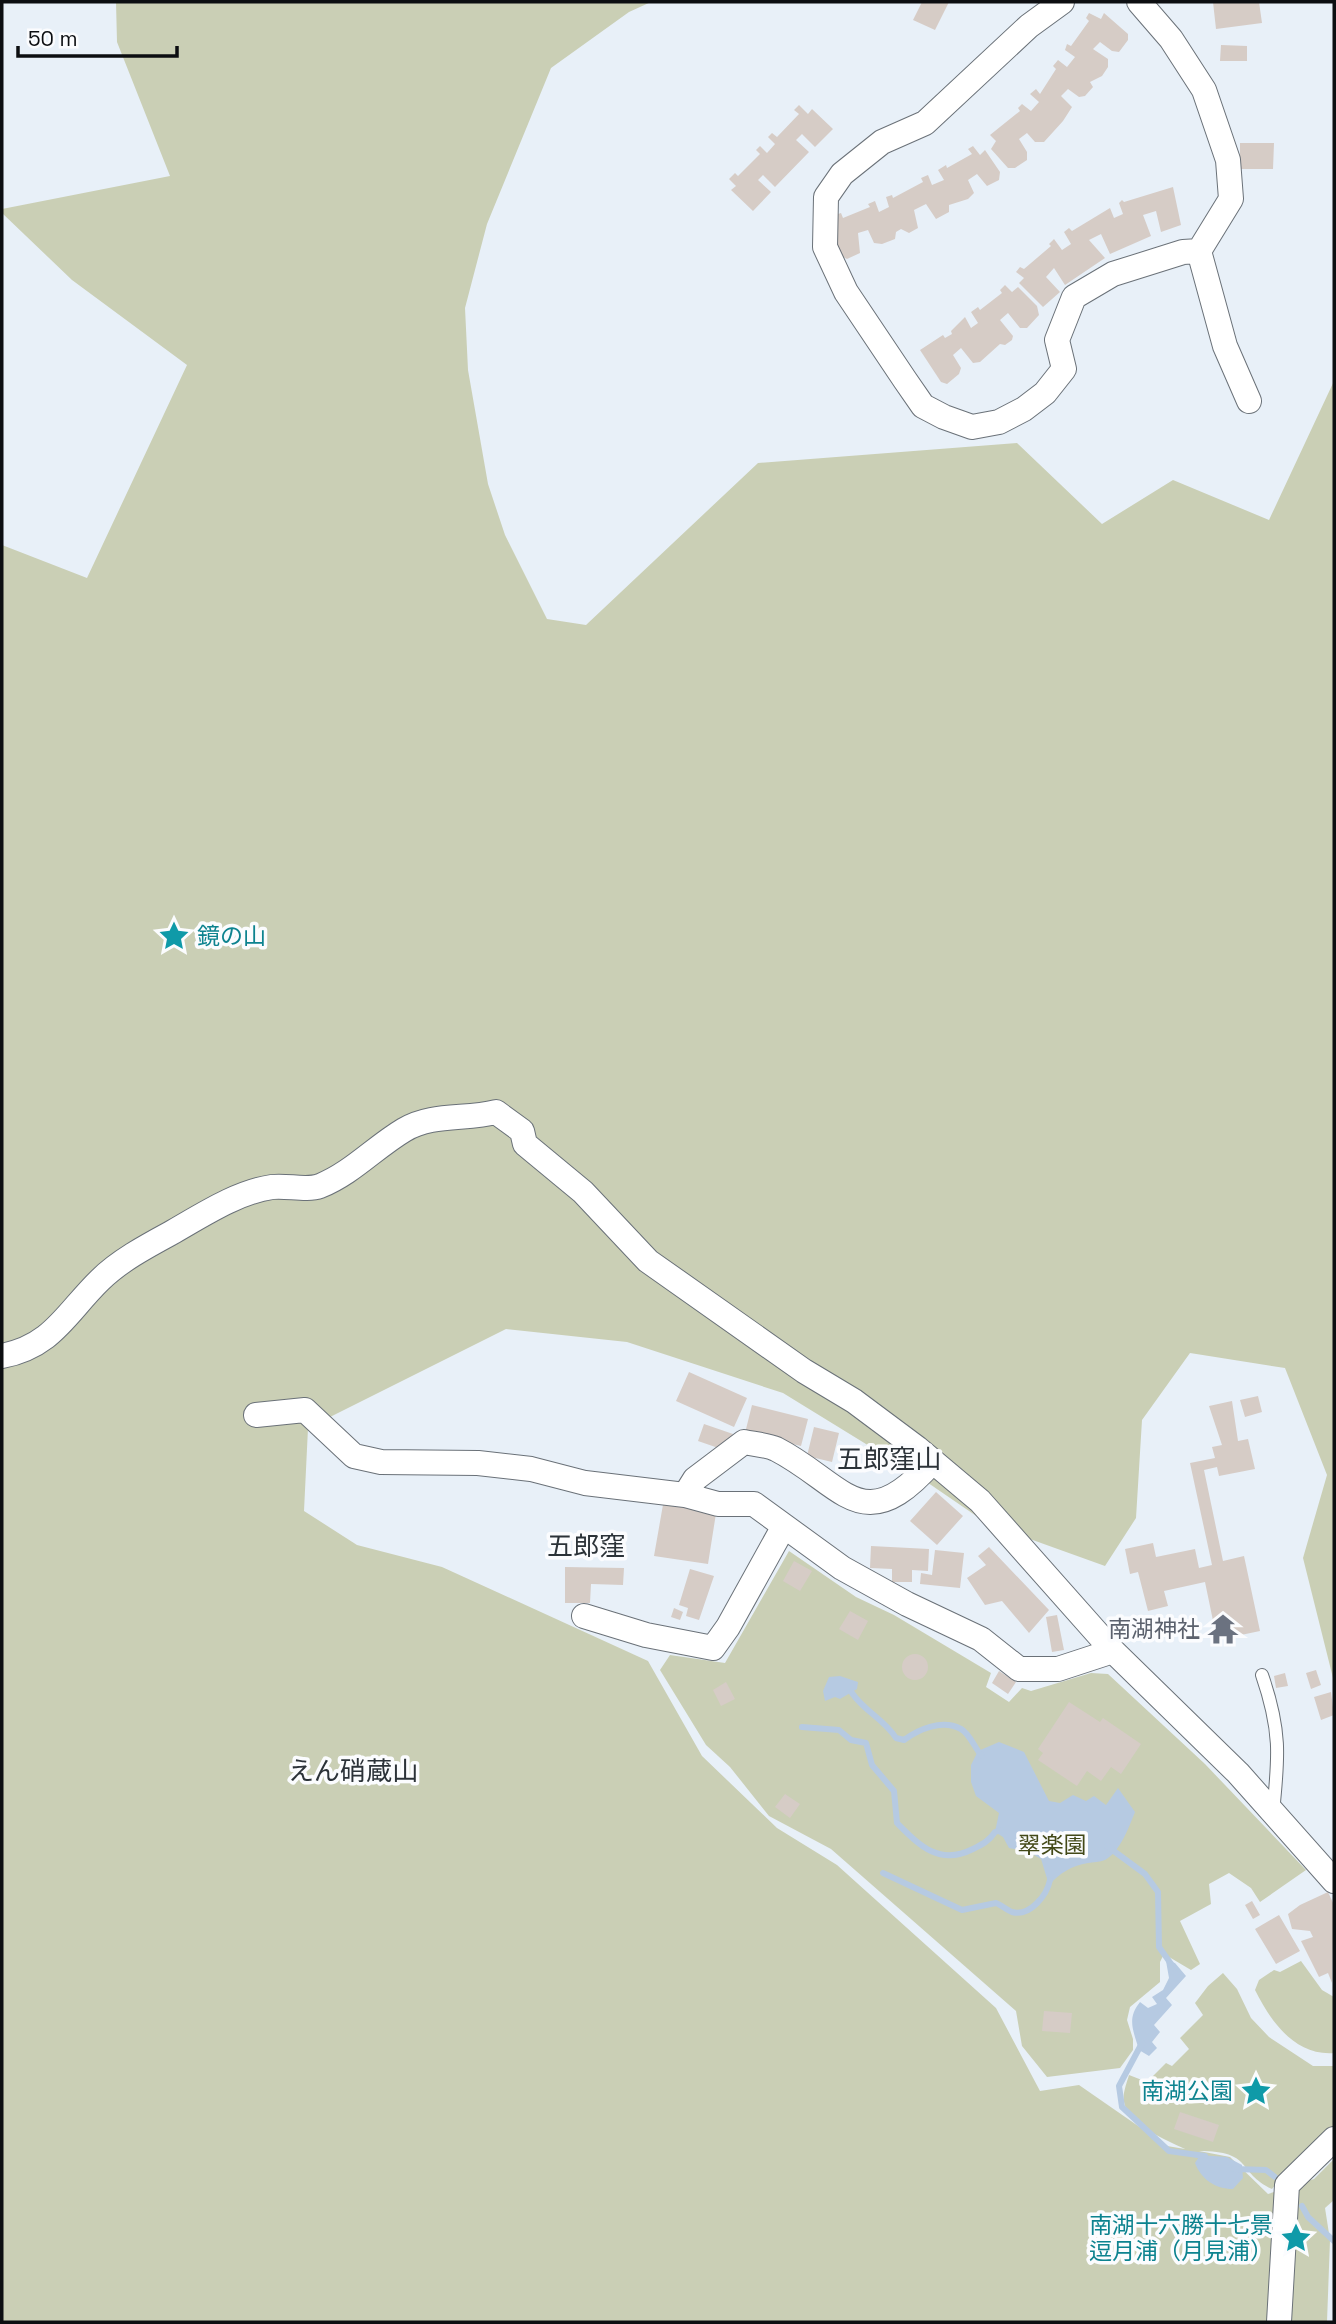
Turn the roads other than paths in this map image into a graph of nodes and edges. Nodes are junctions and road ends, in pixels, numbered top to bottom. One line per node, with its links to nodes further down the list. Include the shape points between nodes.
1 (1062, 2): 3 (street, via 1029,26 925,123 882,142 842,174 826,197 825,247 846,292 923,406 972,427 999,422 1024,409 1045,393 1064,369 1057,340 1074,297 1113,274)
2 (1139, 2): 3 (street, via 1171,39 1204,90 1228,160 1231,199)
3 (1199, 251): 4 (street, via 1225,346)
4 (1249, 401)
5 (2, 1356): 7 (street, via 23,1351 57,1329 101,1278 124,1262 234,1199 272,1187 317,1187 354,1169 405,1129 443,1117 496,1112 522,1131 525,1143 583,1192 648,1261)
6 (256, 1415): 8 (street, via 305,1410 354,1456 381,1462 531,1469 585,1483)
7 (933, 1461): 8 (street, via 910,1488 884,1501 859,1502 834,1491 774,1448 744,1442 695,1479); 11 (street, via 980,1501)
8 (685, 1495): 9 (street, via 718,1504 754,1504)
9 (784, 1526): 10 (street, via 713,1648); 11 (street, via 842,1568 981,1639 1019,1669 1058,1669)
10 (584, 1616)
11 (1113, 1651): 13 (street)
12 (1262, 1675): 13 (lane, via 1280,1749)
13 (1273, 1813): 14 (street)
14 (1334, 1881)
15 (1334, 2138): 16 (street, via 1287,2185)
16 (1279, 2322)

